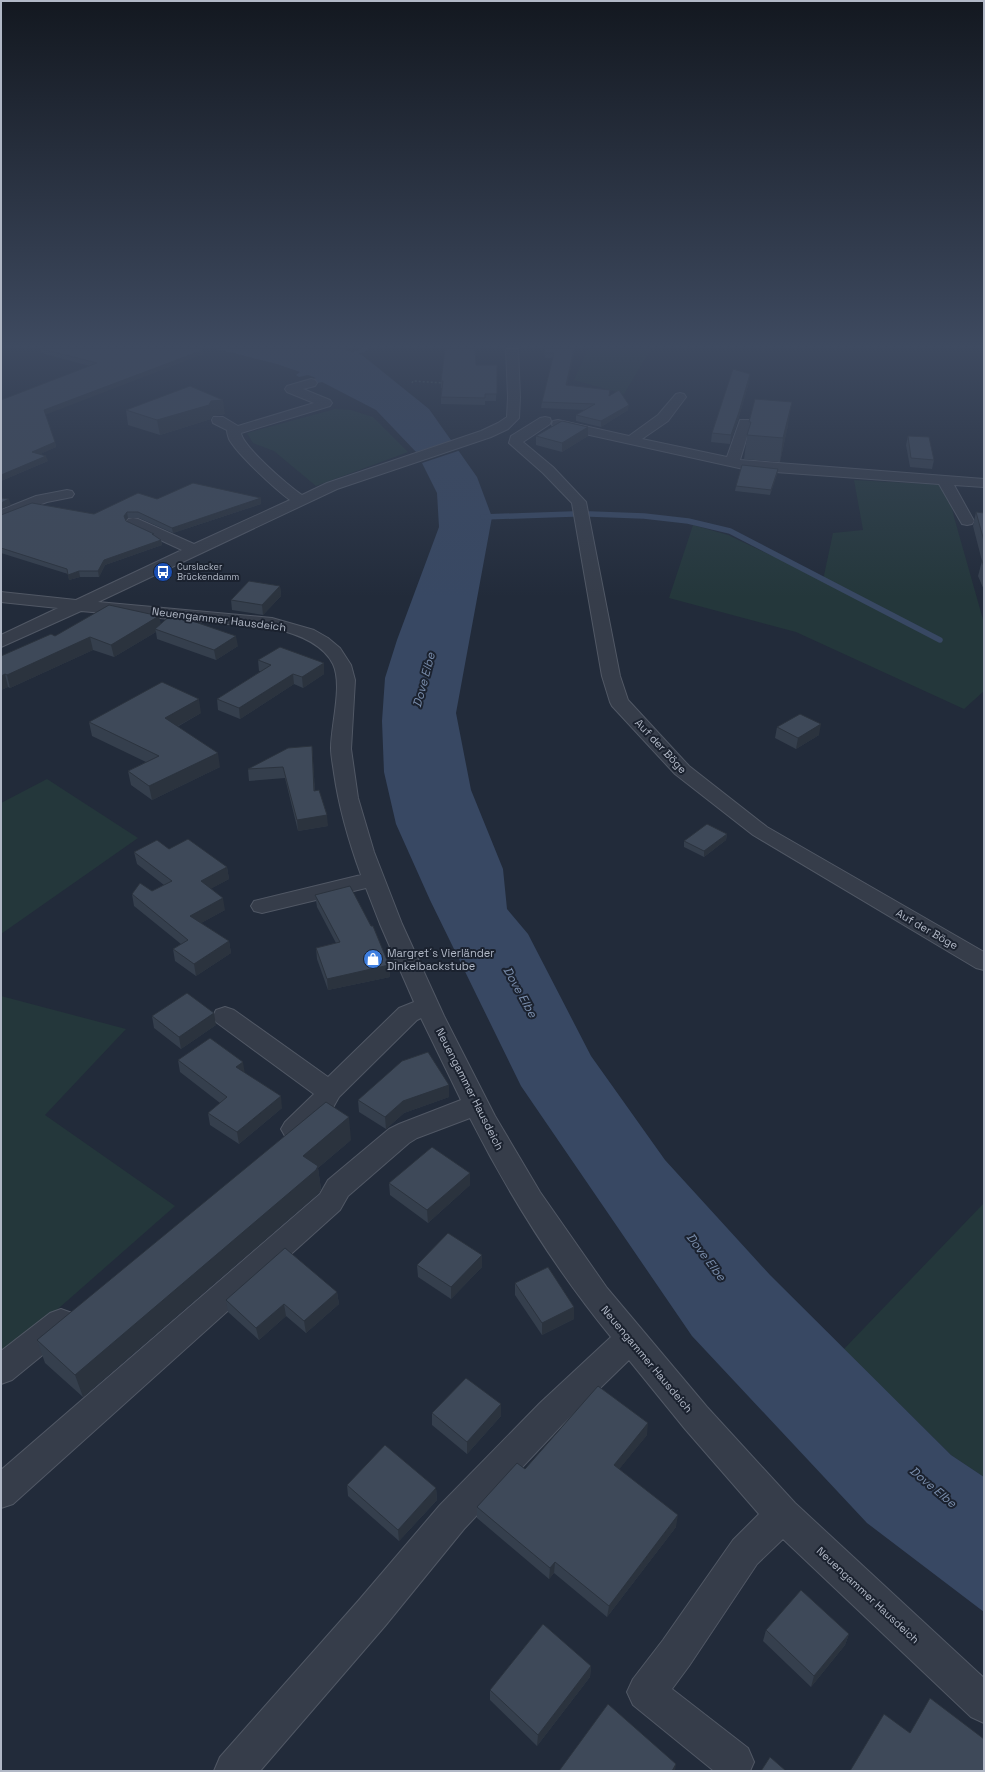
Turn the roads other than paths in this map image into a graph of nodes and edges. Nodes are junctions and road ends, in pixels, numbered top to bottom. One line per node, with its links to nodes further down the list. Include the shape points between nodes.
1 (235, 431): 12 (street, via 235,438 241,446 285,490)
2 (489, 432): 12 (street, via 332,486)
3 (528, 432): 22 (street, Auf der Böge, via 516,439 516,443 548,470 579,502 611,676 619,702 682,770 760,831)
4 (593, 432): 7 (street)
5 (643, 432): 7 (street)
6 (742, 432): 8 (street)
7 (631, 440): 8 (street)
8 (732, 463): 9 (street)
9 (944, 480): 10 (street); 14 (street)
10 (984, 483)
11 (67, 494): 13 (street, via 58,494)
12 (300, 500): 16 (street)
13 (1, 515)
14 (967, 521)
15 (133, 522): 16 (street)
16 (194, 550): 18 (street)
17 (1, 598): 18 (street, Neuengammer Hausdeich)
18 (77, 606): 19 (street); 20 (street, Neuengammer Hausdeich, via 271,623 307,634 326,645 345,670 341,749 343,766 354,824)
19 (1, 642)
20 (374, 879): 21 (street); 23 (street, Neuengammer Hausdeich)
21 (262, 906)
22 (984, 962)
23 (428, 1006): 25 (street, via 408,1014); 26 (street, Neuengammer Hausdeich)
24 (225, 1016): 25 (street)
25 (329, 1091): 27 (street, via 322,1104)
26 (477, 1105): 29 (street, Neuengammer Hausdeich, via 530,1200 596,1297); 31 (street, via 399,1136 338,1188 330,1202)
27 (277, 1144)
28 (80, 1306): 30 (street)
29 (631, 1338): 32 (street, Neuengammer Hausdeich, via 696,1418); 35 (street, via 550,1414 452,1517)
30 (1, 1370)
31 (1, 1492)
32 (784, 1515): 33 (street, Neuengammer Hausdeich); 34 (street, via 745,1552 646,1692)
33 (984, 1704)
34 (734, 1762)
35 (234, 1771)

